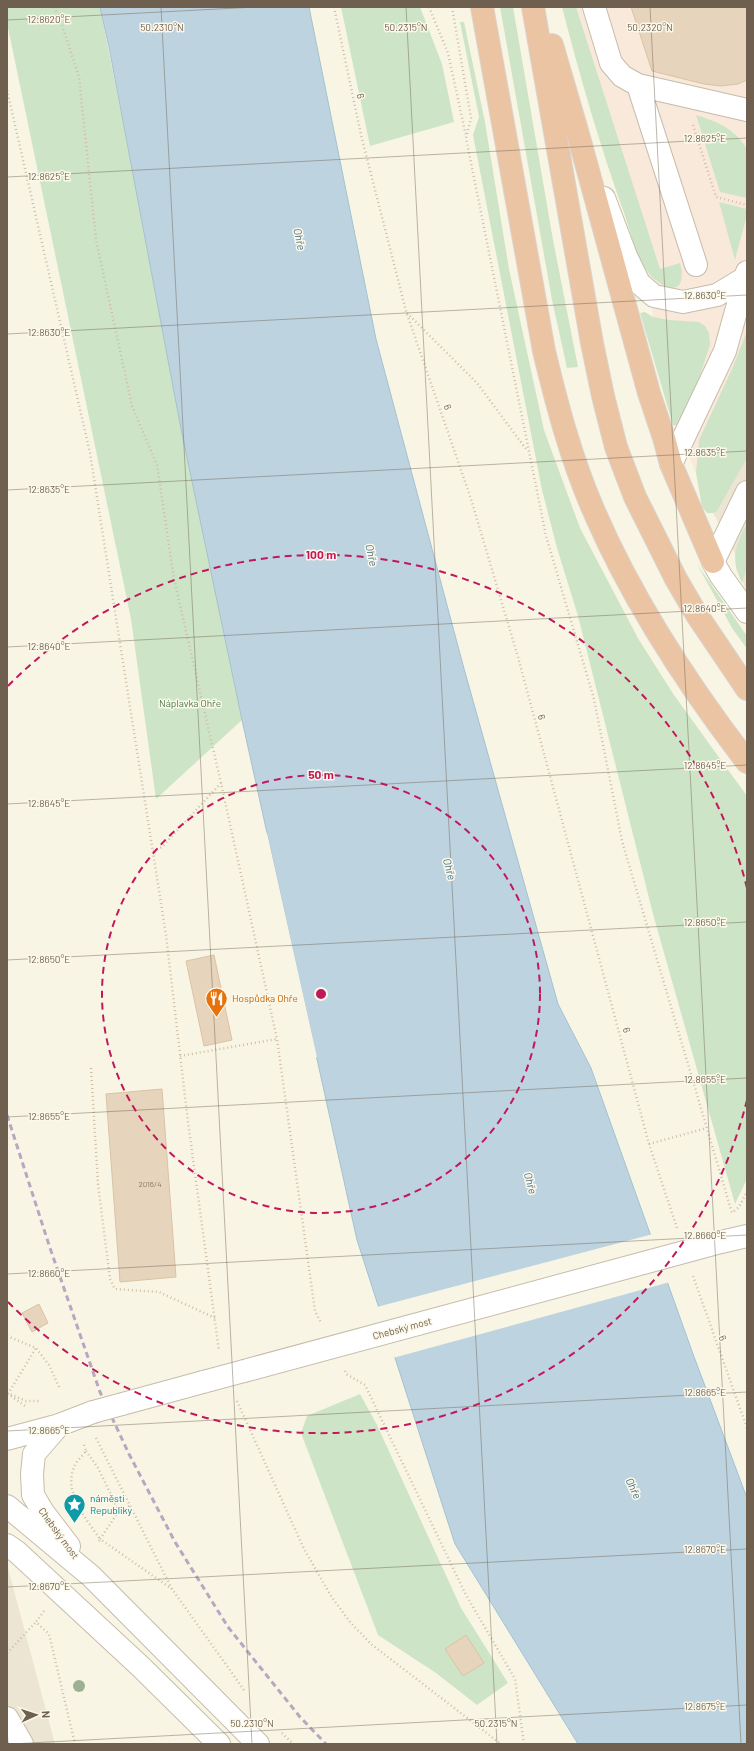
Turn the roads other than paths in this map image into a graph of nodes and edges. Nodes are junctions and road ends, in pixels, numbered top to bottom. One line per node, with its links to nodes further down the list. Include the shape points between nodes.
1 (482, 7): 15 (highway, via 544,350 573,457 593,510 658,635 705,706)
2 (533, 7): 14 (highway, via 592,343 616,447 635,496 676,579)
3 (542, 7): 7 (highway)
4 (594, 7): 5 (street, via 611,63 622,76)
5 (638, 85): 6 (street); 8 (street)
6 (747, 110)
7 (578, 134): 9 (street, via 626,256 639,282 654,296 683,302 717,295); 10 (highway)
8 (696, 265)
9 (746, 275): 10 (street, via 725,351)
10 (671, 464): 12 (highway)
11 (747, 492): 12 (street)
12 (713, 562): 13 (street)
13 (747, 612)
14 (747, 689)
15 (747, 762)
16 (747, 1236): 17 (street, Chebský most, bridge, via 93,1412)
17 (59, 1425): 18 (street, Chebský most); 21 (street, Chebský most, via 34,1454 33,1495)
18 (7, 1439)
19 (7, 1506): 21 (street)
20 (7, 1545): 24 (street, via 141,1667)
21 (91, 1576): 25 (street)
22 (7, 1718): 23 (street)
23 (22, 1744)
24 (219, 1744)
25 (258, 1744)

